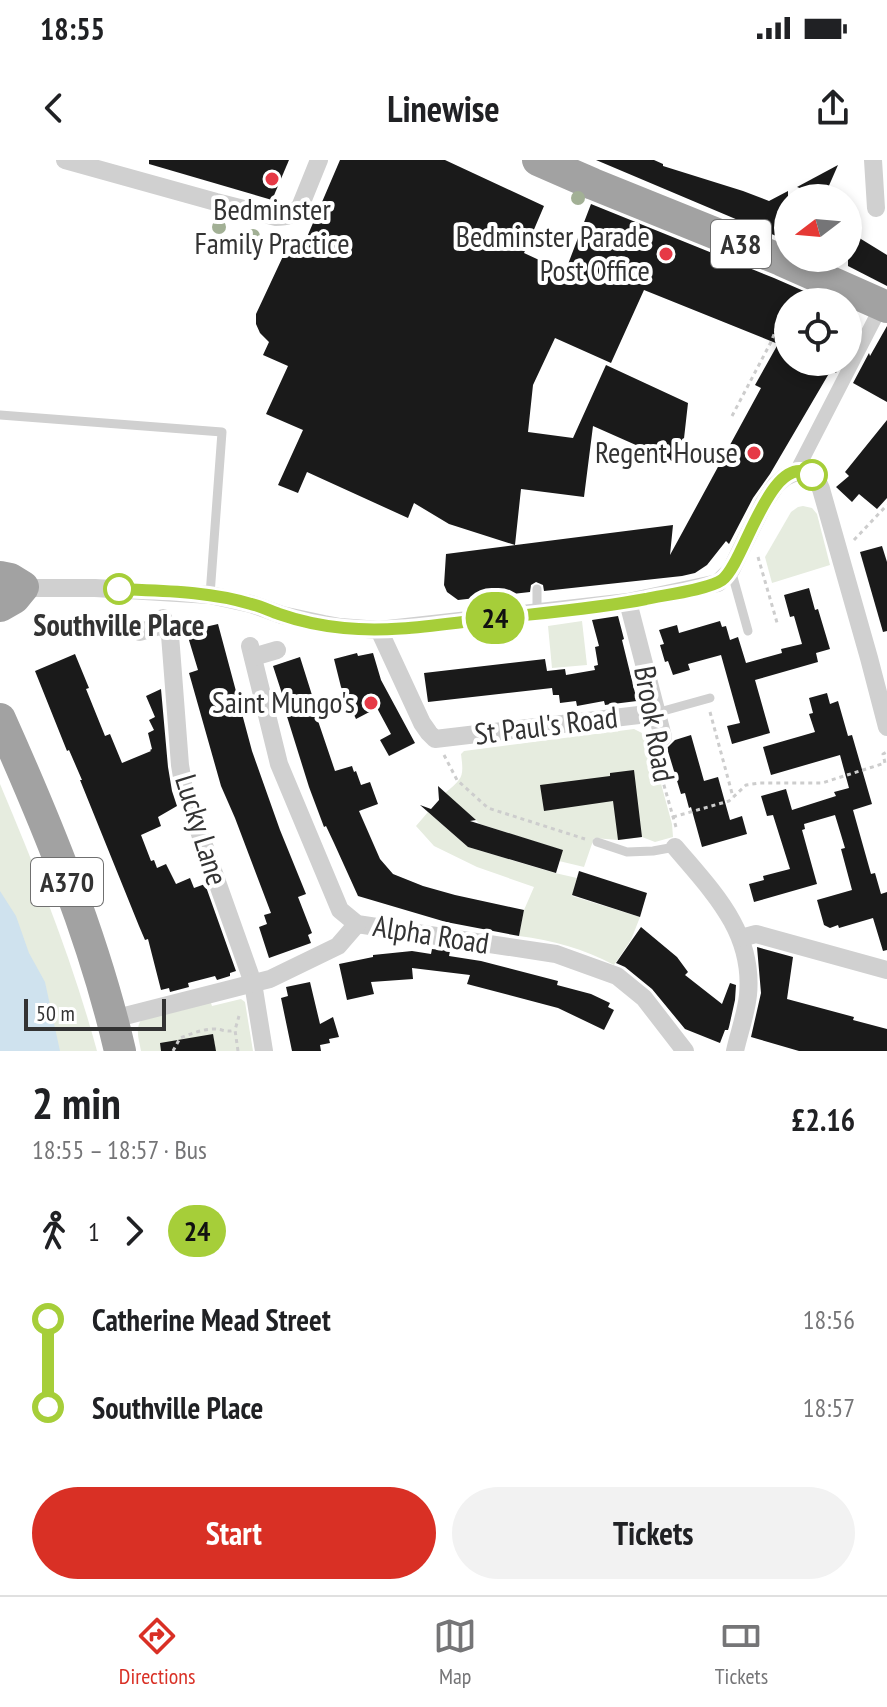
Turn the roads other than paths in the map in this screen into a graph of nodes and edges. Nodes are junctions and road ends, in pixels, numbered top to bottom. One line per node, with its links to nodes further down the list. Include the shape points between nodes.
1 (65, 160): 2 (street, via 276,217 295,213)
2 (319, 160)
3 (538, 160): 6 (highway, A38)
4 (873, 160): 5 (street)
5 (876, 208)
6 (774, 252)
7 (821, 272): 8 (highway, A38)
8 (884, 306): 10 (street)
9 (0, 415): 14 (lane, via 222,432)
10 (796, 472): 11 (street, via 776,485 764,503); 21 (street, via 808,472 817,480)
11 (731, 570): 15 (street, via 718,583); 18 (lane)
12 (537, 589): 16 (lane)
13 (6, 590): 14 (street, via 95,588)
14 (210, 595): 17 (street, via 324,624)
15 (628, 602): 16 (street); 23 (street, Brook Road)
16 (537, 614): 17 (street)
17 (379, 630): 23 (street, St Paul's Road, via 422,723 435,739)
18 (748, 631)
19 (140, 632): 32 (street, Lucky Lane, via 163,622 170,635 184,789)
20 (277, 650): 29 (street, via 252,651 279,764 340,910)
21 (871, 656): 25 (street)
22 (708, 698): 23 (lane)
23 (656, 713): 26 (street, Brook Road)
24 (0, 719): 33 (highway, A370, via 35,797)
25 (887, 727)
26 (663, 737)
27 (597, 842): 28 (lane, via 627,852)
28 (675, 847): 30 (street, via 723,904)
29 (357, 924): 32 (street, Alpha Road, via 338,946); 36 (street, Alpha Road, via 556,954 617,976 644,998)
30 (741, 938): 31 (street, via 756,934); 37 (street, via 748,995)
31 (887, 970)
32 (253, 983): 33 (street, Alpha Road); 35 (street, Lucky Lane)
33 (113, 1019): 34 (highway, A370)
34 (120, 1051)
35 (264, 1051)
36 (685, 1051)
37 (735, 1051)

